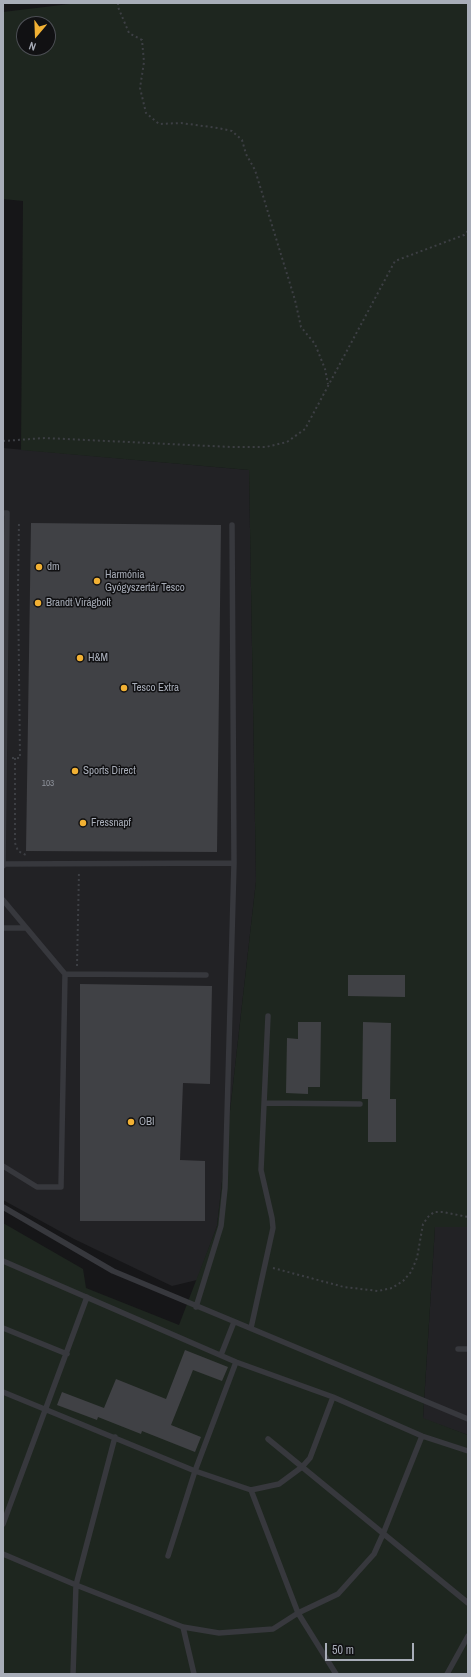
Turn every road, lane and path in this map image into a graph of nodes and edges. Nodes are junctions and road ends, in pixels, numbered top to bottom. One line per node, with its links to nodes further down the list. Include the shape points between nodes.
1 (118, 3): 3 (path, via 130,33 142,40 144,62 140,88 146,113 159,124 181,123 218,128 232,131 242,140 257,176 301,327 315,344 325,368)
2 (468, 231): 3 (path, via 464,235 395,261)
3 (328, 385): 4 (path, via 305,429 287,442 266,447 45,438)
4 (3, 441)
5 (3, 513): 8 (lane, via 7,513)
6 (19, 521): 10 (path)
7 (232, 525): 13 (lane)
8 (5, 569): 11 (lane)
9 (15, 758): 12 (path, via 15,843 18,851)
10 (20, 758)
11 (4, 801): 15 (lane)
12 (29, 857)
13 (234, 863): 14 (lane); 31 (lane, via 224,1195 221,1226)
14 (79, 864): 15 (lane); 20 (path)
15 (3, 865)
16 (3, 900): 18 (lane)
17 (3, 928): 18 (lane)
18 (26, 928): 19 (lane)
19 (65, 974): 20 (lane); 25 (lane, via 61,1187 37,1187)
20 (77, 974): 21 (lane)
21 (206, 975)
22 (268, 1016): 23 (lane)
23 (264, 1103): 24 (lane); 29 (lane, via 261,1170 273,1228)
24 (360, 1104)
25 (3, 1166)
26 (3, 1207): 31 (lane, via 113,1271)
27 (468, 1217): 29 (path, via 434,1212 428,1217 423,1224 418,1258 411,1272 392,1288 378,1291 344,1287)
28 (3, 1261): 30 (lane)
29 (266, 1266): 34 (lane)
30 (87, 1296): 37 (lane); 38 (lane)
31 (196, 1307): 32 (lane)
32 (234, 1322): 34 (lane); 38 (lane)
33 (3, 1328): 37 (lane)
34 (251, 1328): 43 (lane)
35 (458, 1349): 36 (lane)
36 (468, 1349)
37 (67, 1354): 42 (lane)
38 (221, 1355): 39 (lane)
39 (236, 1362): 41 (lane); 49 (lane)
40 (3, 1392): 42 (lane)
41 (333, 1397): 44 (lane); 48 (lane, via 310,1458)
42 (46, 1410): 45 (lane); 51 (lane)
43 (468, 1419)
44 (422, 1436): 47 (lane); 52 (lane)
45 (115, 1438): 49 (lane); 55 (lane)
46 (268, 1439): 48 (lane)
47 (468, 1451)
48 (302, 1467): 50 (lane, via 279,1484); 52 (lane)
49 (195, 1470): 50 (lane); 54 (lane)
50 (251, 1490): 57 (lane)
51 (3, 1524)
52 (383, 1534): 56 (lane); 57 (lane, via 374,1554 338,1594)
53 (3, 1554): 55 (lane)
54 (168, 1556)
55 (76, 1585): 58 (lane); 60 (lane)
56 (468, 1603)
57 (298, 1613): 58 (lane, via 273,1629 219,1633); 62 (lane)
58 (183, 1627): 61 (lane)
59 (468, 1636): 63 (lane)
60 (72, 1674)
61 (194, 1674)
62 (336, 1674)
63 (447, 1674)

